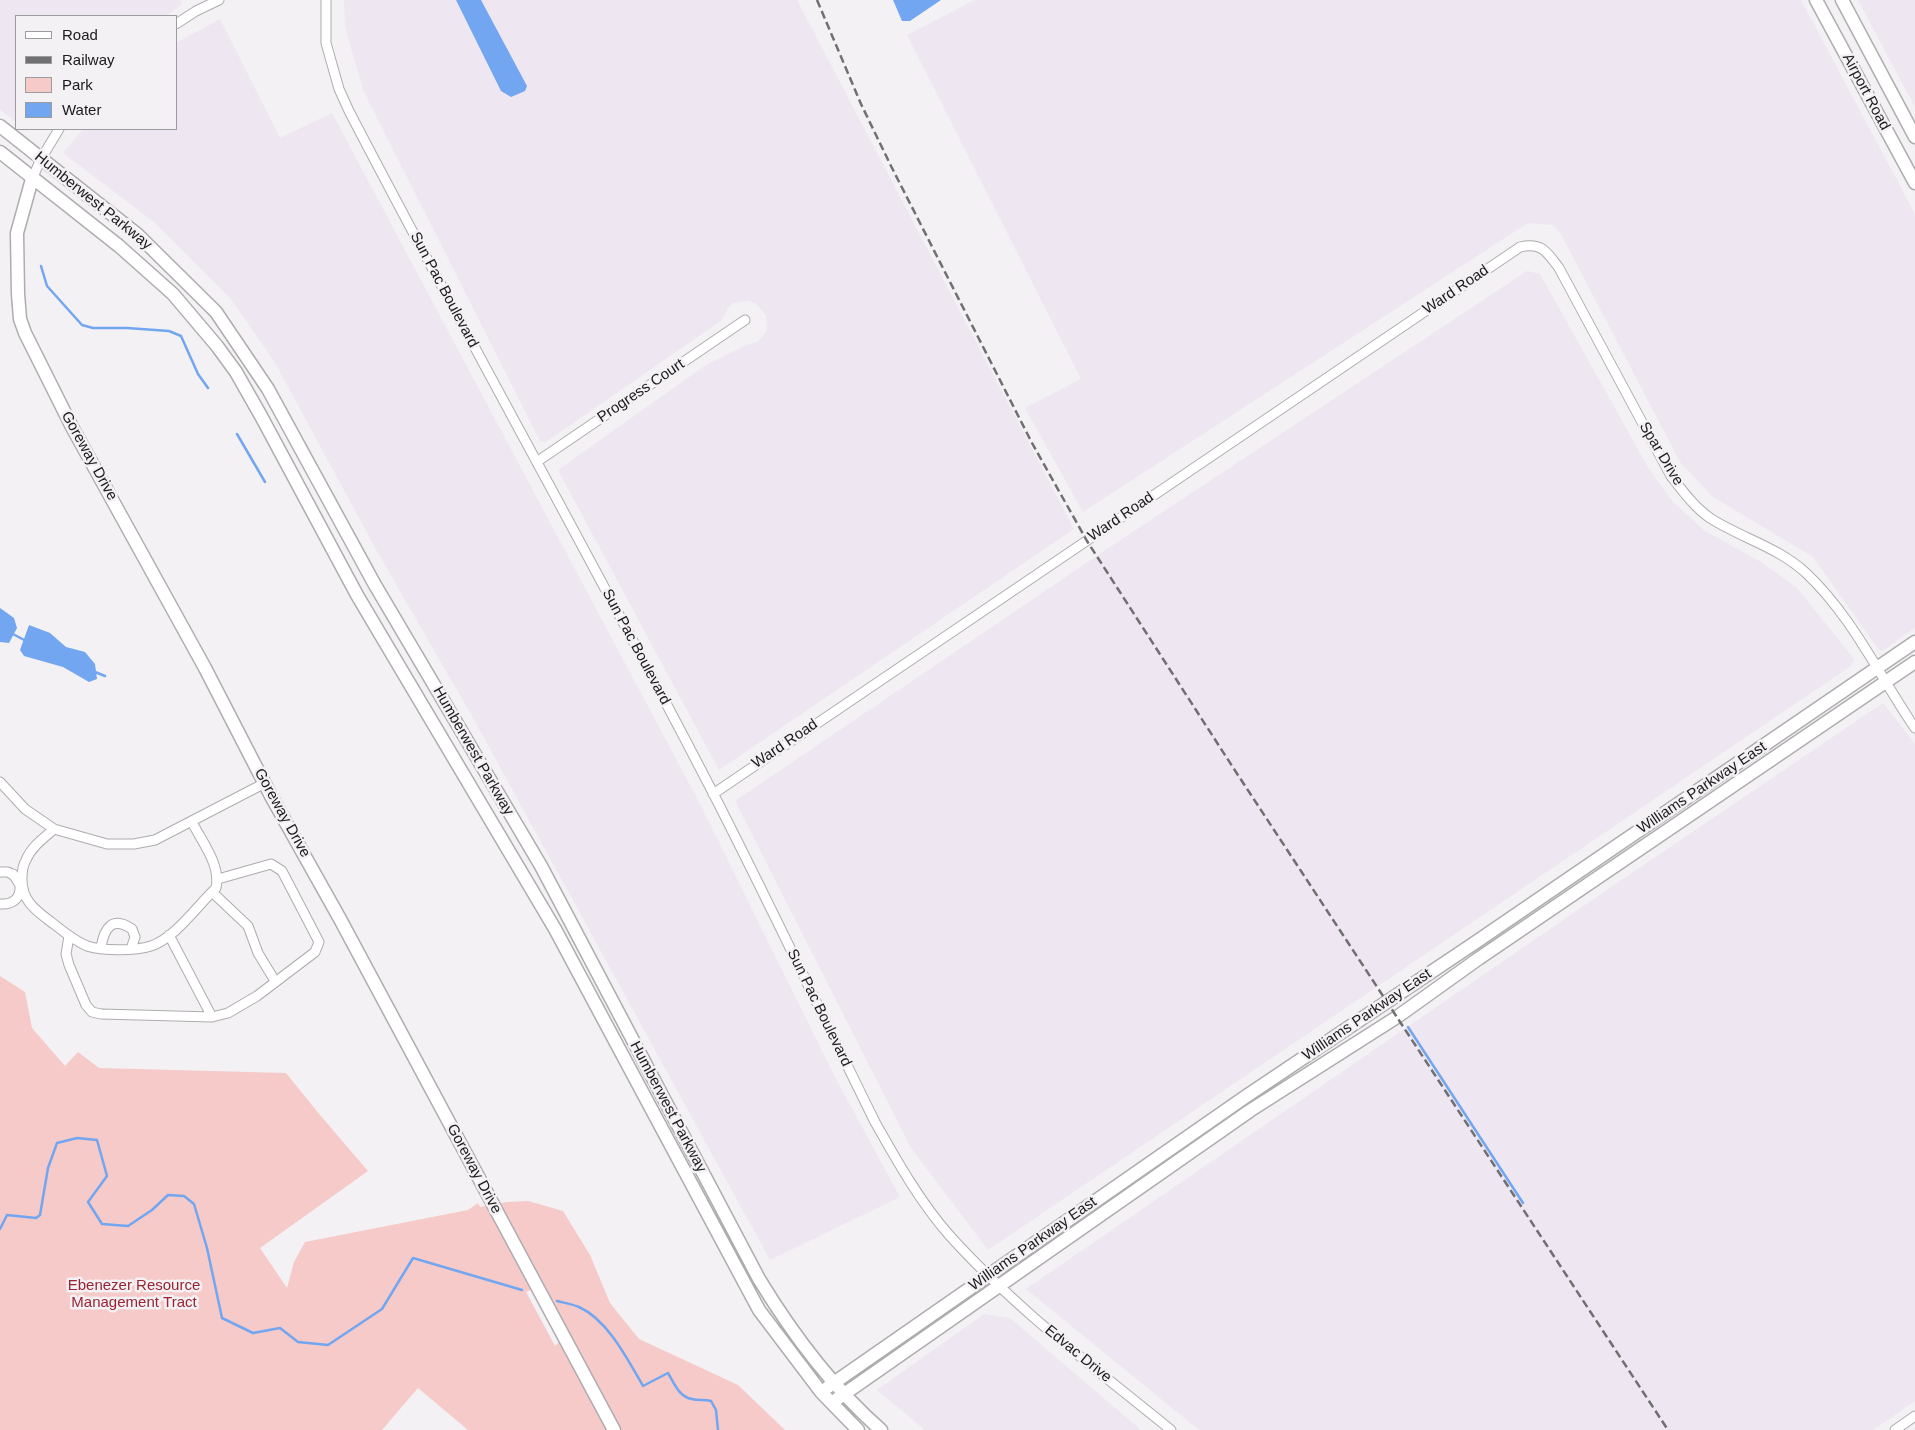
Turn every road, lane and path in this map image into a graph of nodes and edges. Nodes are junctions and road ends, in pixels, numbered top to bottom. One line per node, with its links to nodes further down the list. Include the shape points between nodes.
1 (220, 0): 5 (street)
2 (326, 0): 15 (street, Sun Pac Boulevard, via 326,43 349,111)
3 (1816, 0): 12 (main road, Airport Road)
4 (1842, 0): 8 (main road, Airport Road)
5 (178, 23)
6 (0, 126): 10 (main road, Humberwest Parkway)
7 (58, 130): 10 (street)
8 (1915, 137)
9 (0, 152): 11 (main road, Humberwest Parkway)
10 (40, 159): 11 (street); 41 (main road, Humberwest Parkway, via 138,235 216,312 268,389 375,585 541,866 759,1279 795,1335)
11 (32, 179): 22 (main road, Goreway Drive, via 17,233 18,294 25,333 72,427); 42 (main road, Humberwest Parkway, via 119,246 173,294 236,372 357,594 555,929 759,1310)
12 (1915, 183)
13 (1530, 245): 18 (street, Spar Drive, via 1539,246 1560,268 1670,476 1708,516 1780,553 1805,572 1844,618); 23 (street, Ward Road, via 1520,247 1418,315)
14 (745, 320): 15 (street, Progress Court)
15 (538, 462): 23 (street, Sun Pac Boulevard)
16 (1915, 642): 18 (main road, Williams Parkway East)
17 (1915, 662): 19 (main road, Williams Parkway East)
18 (1877, 668): 19 (street, Spar Drive); 39 (main road, Williams Parkway East)
19 (1887, 682): 20 (street, Spar Drive); 40 (main road, Williams Parkway East, via 1397,1017 1251,1110)
20 (1915, 728)
21 (0, 782): 25 (street, via 25,808)
22 (265, 783): 24 (street); 46 (main road, Goreway Drive)
23 (713, 794): 39 (street, Sun Pac Boulevard, via 905,1173 950,1235)
24 (192, 822): 25 (street, via 156,840 134,844 107,844); 28 (street, via 214,863)
25 (54, 829): 29 (street, via 26,859)
26 (0, 872): 27 (street)
27 (13, 874): 29 (street); 31 (street)
28 (218, 879): 30 (street); 37 (street, via 271,864 282,871 319,942 315,952)
29 (22, 880): 31 (street)
30 (212, 892): 33 (street); 37 (street, via 248,926 258,953)
31 (21, 894): 32 (street, via 14,902); 34 (street, via 36,911)
32 (0, 904)
33 (169, 935): 36 (street, via 150,947); 38 (street)
34 (69, 936): 35 (street); 38 (street, via 67,960 92,1012)
35 (101, 948): 36 (street); 36 (street, via 109,928 115,923 123,923 132,929 135,938)
36 (131, 949)
37 (275, 981): 38 (street, via 228,1013)
38 (212, 1017)
39 (989, 1274): 40 (street, Edvac Drive); 41 (main road, Williams Parkway East)
40 (1001, 1286): 43 (main road, Williams Parkway East); 49 (street, Edvac Drive, via 1023,1310)
41 (834, 1382): 42 (main road, Williams Parkway East); 43 (main road, Humberwest Parkway)
42 (821, 1392): 44 (main road, Humberwest Parkway)
43 (844, 1394): 44 (main road, Williams Parkway East); 48 (main road, Humberwest Parkway)
44 (831, 1403): 47 (main road, Humberwest Parkway)
45 (1915, 1416): 50 (street)
46 (614, 1430)
47 (858, 1430)
48 (881, 1430)
49 (1171, 1430)
50 (1895, 1430)

